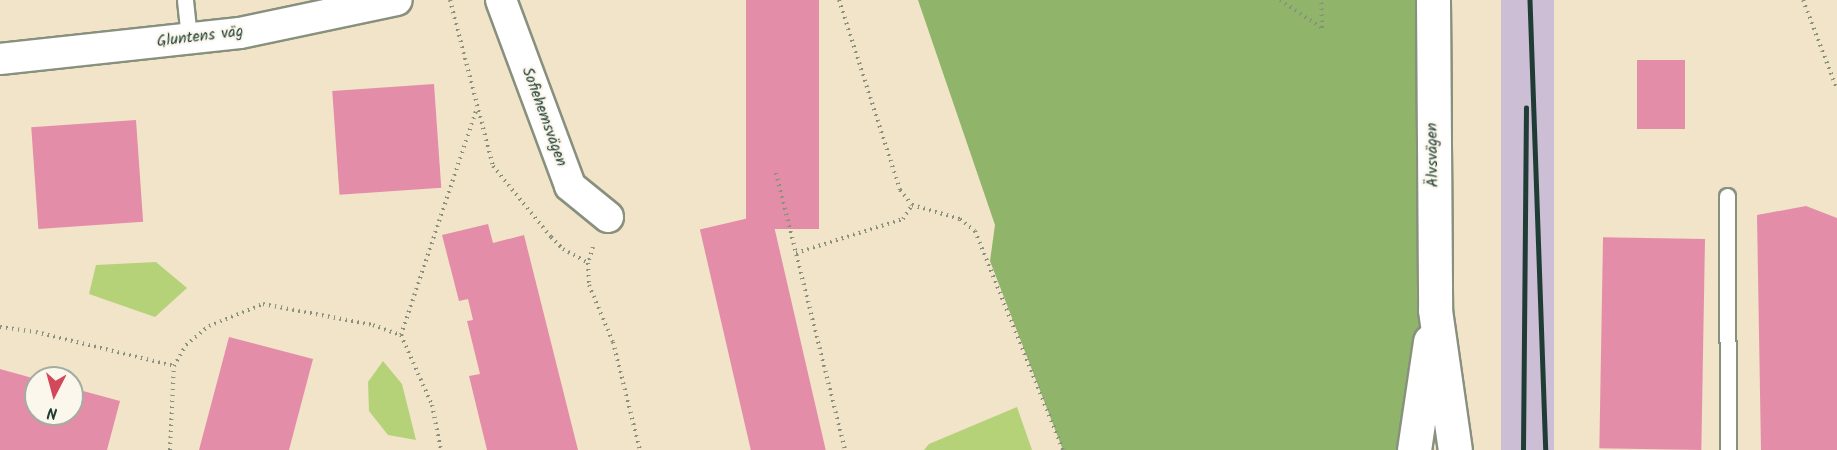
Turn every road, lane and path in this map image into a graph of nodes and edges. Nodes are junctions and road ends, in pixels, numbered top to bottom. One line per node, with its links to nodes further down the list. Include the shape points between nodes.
1 (185, 0): 10 (lane)
2 (397, 0): 10 (street, Gluntens väg, via 285,25)
3 (450, 0): 13 (path)
4 (501, 0): 17 (street, Sofiehemsvägen, via 570,186)
5 (838, 0): 16 (path, via 900,190)
6 (1280, 0): 7 (path, via 1322,28)
7 (1321, 0)
8 (1433, 0): 19 (main road, Älvsvägen)
9 (1803, 0): 12 (path)
10 (189, 39): 11 (street, Gluntens väg)
11 (0, 59)
12 (1837, 88)
13 (477, 107): 21 (path); 25 (path, via 493,166 544,230 563,249 588,263 589,285 613,342)
14 (776, 173): 18 (path)
15 (1727, 196): 30 (lane)
16 (912, 205): 18 (path, via 903,219); 27 (path, via 960,219 975,231)
17 (608, 217)
18 (796, 253): 26 (path)
19 (1435, 309): 28 (main road, Älvsvägen); 29 (main road, Älvsvägen)
20 (0, 327): 22 (path)
21 (401, 335): 22 (path, via 372,325 263,304 209,326 186,345); 24 (path, via 432,405)
22 (174, 366): 23 (path)
23 (170, 450)
24 (441, 450)
25 (640, 450)
26 (845, 450)
27 (1063, 450)
28 (1414, 450)
29 (1455, 450)
30 (1728, 450)

